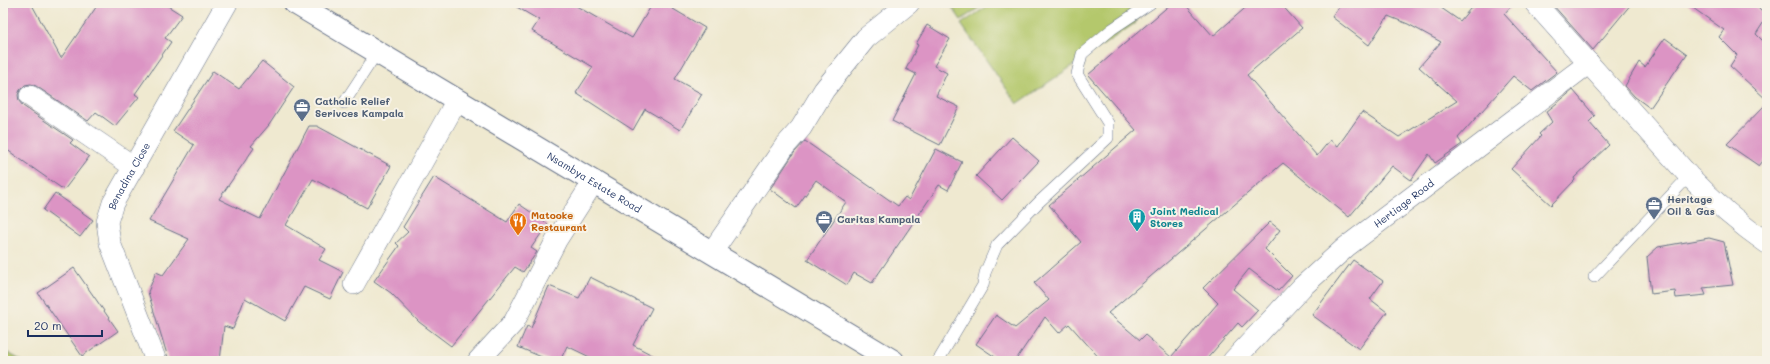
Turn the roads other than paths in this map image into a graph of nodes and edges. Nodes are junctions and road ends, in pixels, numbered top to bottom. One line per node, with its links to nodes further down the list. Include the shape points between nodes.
1 (227, 3): 11 (street, Benadina Close)
2 (295, 3): 6 (street, Nsambya Estate Road)
3 (909, 3): 15 (street, via 866,38 824,90 801,128 785,146)
4 (1151, 3): 21 (lane, via 1112,29 1082,54 1076,74 1108,123 1108,138 1038,202 997,246 985,273 983,285)
5 (1535, 3): 7 (street)
6 (378, 51): 9 (street, Nsambya Estate Road); 10 (lane)
7 (1589, 63): 12 (street); 22 (street, Hertiage Road, via 1346,247 1302,287)
8 (30, 96): 11 (street)
9 (457, 100): 13 (street, Nsambya Estate Road); 17 (street)
10 (344, 103)
11 (134, 167): 19 (street, Benadina Close, via 113,203 107,222 110,242)
12 (1689, 176): 14 (street, via 1742,226); 16 (lane)
13 (594, 181): 15 (street, Nsambya Estate Road); 20 (street, via 557,238 514,322)
14 (1767, 243)
15 (712, 252): 18 (street, Nsambya Estate Road)
16 (1594, 277)
17 (354, 284)
18 (883, 358)
19 (156, 361)
20 (478, 361)
21 (938, 361)
22 (1233, 361)

